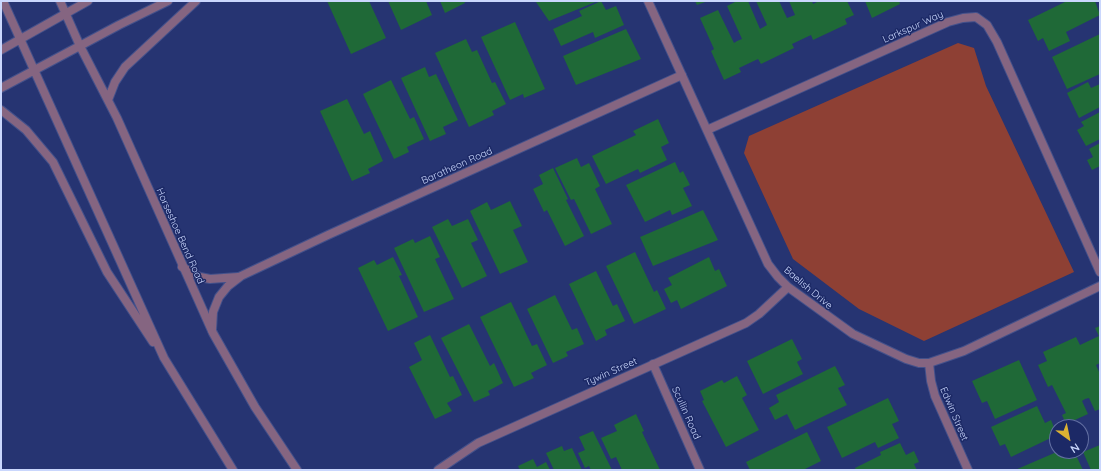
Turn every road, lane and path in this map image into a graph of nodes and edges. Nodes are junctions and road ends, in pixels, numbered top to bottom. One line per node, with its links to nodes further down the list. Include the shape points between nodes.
1 (3, 1): 8 (street)
2 (60, 1): 7 (street, Horseshoe Bend Road)
3 (88, 1): 7 (street)
4 (168, 1): 9 (street)
5 (196, 1): 14 (street, via 125,67 115,82)
6 (648, 1): 12 (street, Baelish Drive)
7 (66, 13): 8 (street); 9 (street, Horseshoe Bend Road)
8 (21, 39): 10 (street); 11 (street)
9 (80, 46): 11 (street); 14 (street, Horseshoe Bend Road)
10 (1, 50)
11 (35, 70): 13 (street); 23 (street)
12 (682, 75): 16 (street, Baelish Drive); 19 (street, Baratheon Road)
13 (1, 88)
14 (108, 100): 17 (street, Horseshoe Bend Road)
15 (1, 110): 23 (street, via 26,130 53,162 114,284)
16 (707, 130): 18 (street, Larkspur Way, via 948,22 976,17 987,25 997,42); 21 (street, Baelish Drive, via 764,255 774,272)
17 (182, 267): 19 (street, Baratheon Road, via 200,277 210,279 223,280); 22 (street, Horseshoe Bend Road)
18 (1100, 272)
19 (241, 276): 22 (street, Baratheon Road, via 219,297 213,312)
20 (1100, 286): 24 (street, Baelish Drive, via 964,351)
21 (788, 287): 24 (street, Baelish Drive, via 853,334 906,359); 25 (street, Tywin Street, via 751,320)
22 (212, 331): 27 (street, Horseshoe Bend Road, via 254,407)
23 (164, 358): 26 (street)
24 (929, 363): 30 (street, Edwin Street, via 935,396)
25 (653, 364): 28 (street, Tywin Street, via 478,443); 29 (street, Scullin Road)
26 (233, 470)
27 (298, 470)
28 (438, 470)
29 (700, 470)
30 (968, 470)

